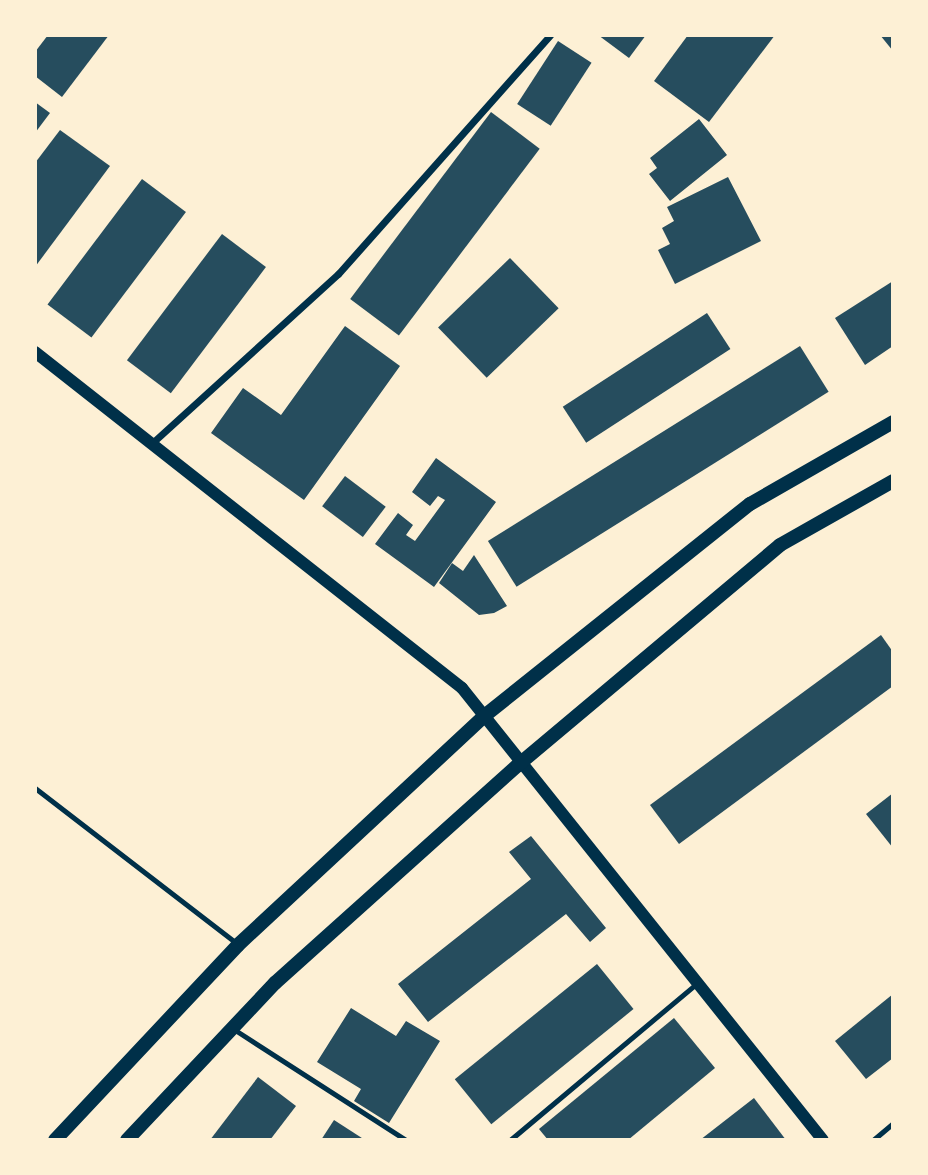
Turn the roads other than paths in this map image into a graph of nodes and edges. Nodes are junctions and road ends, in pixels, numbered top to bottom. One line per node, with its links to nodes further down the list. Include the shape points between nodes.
1 (550, 35): 4 (street, via 338,274)
2 (35, 352): 4 (street)
3 (893, 422): 6 (main road, via 750,504)
4 (151, 444): 6 (street, via 462,688)
5 (893, 481): 7 (main road, via 780,545)
6 (483, 718): 7 (street); 9 (main road)
7 (518, 765): 10 (street); 11 (main road)
8 (35, 788): 9 (lane)
9 (238, 945): 13 (main road)
10 (696, 985): 16 (lane); 17 (street)
11 (232, 1028): 14 (main road); 15 (lane)
12 (893, 1124): 18 (lane)
13 (55, 1140)
14 (127, 1140)
15 (405, 1140)
16 (510, 1140)
17 (822, 1140)
18 (873, 1140)

